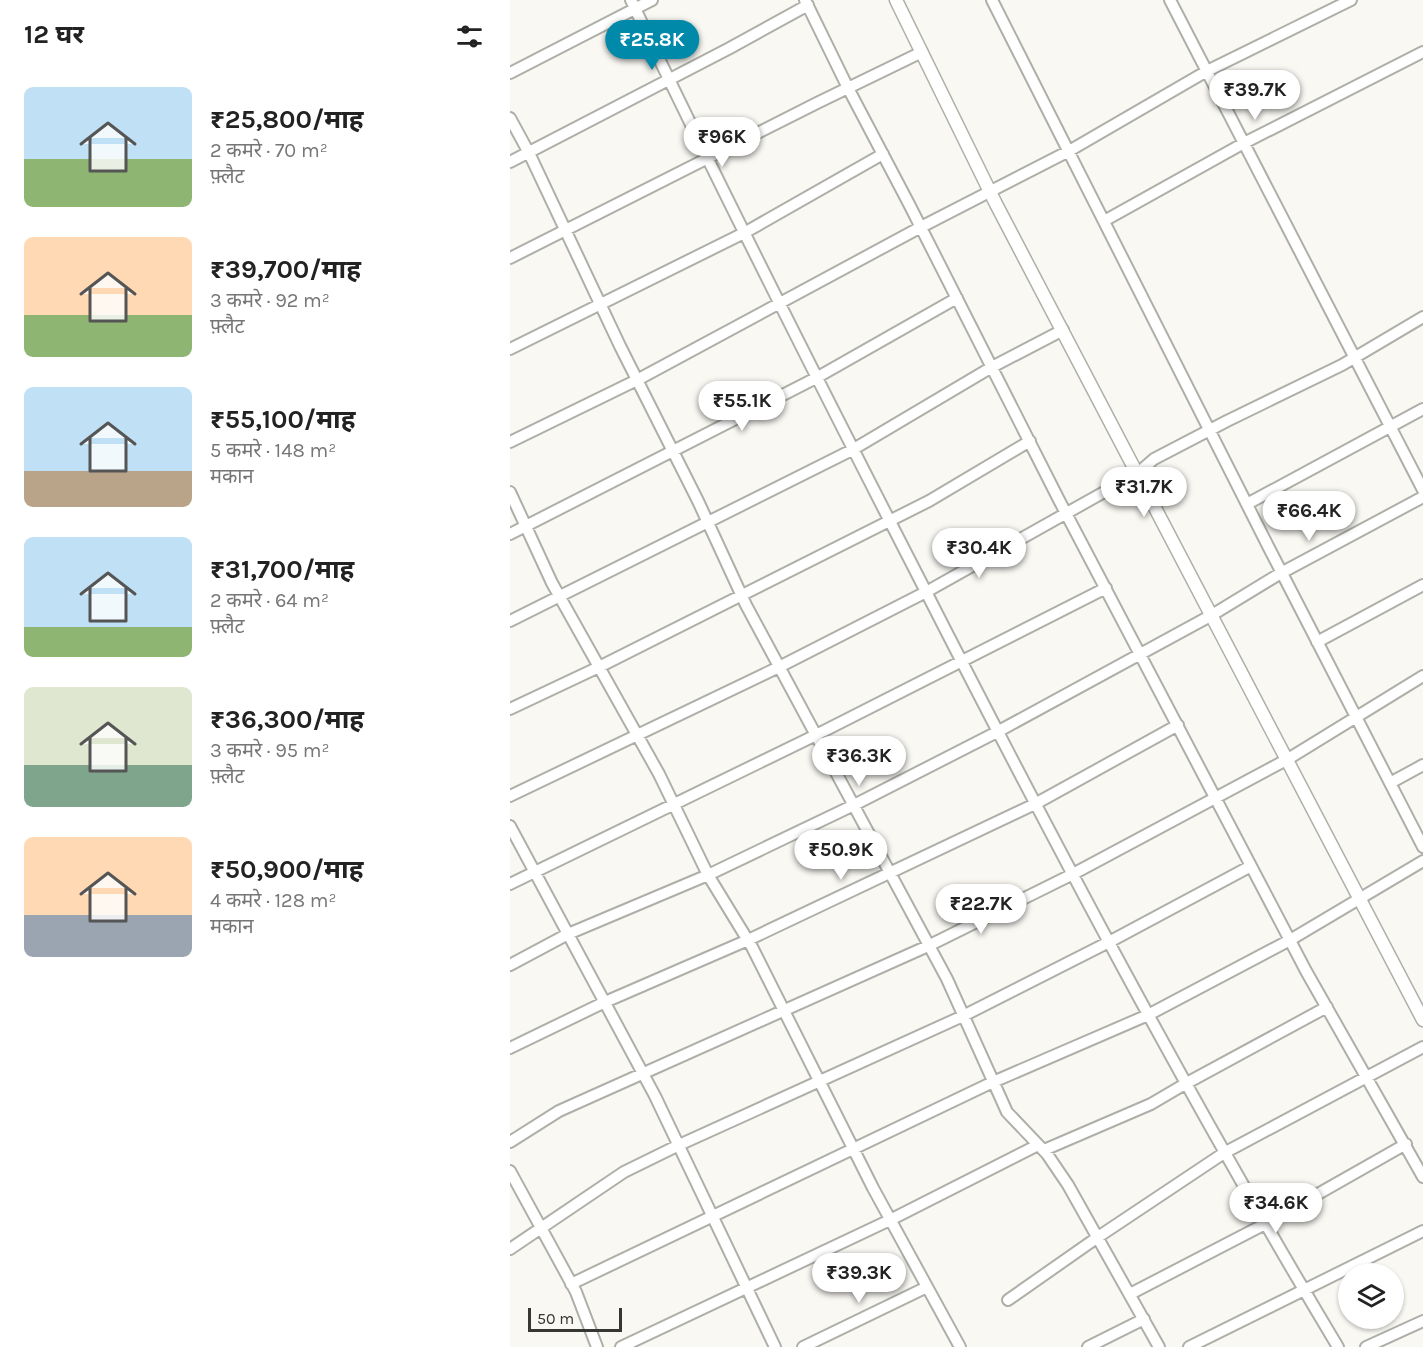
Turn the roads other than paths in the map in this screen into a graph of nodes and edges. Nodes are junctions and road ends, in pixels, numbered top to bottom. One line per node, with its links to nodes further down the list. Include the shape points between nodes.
1 (652, 0): 7 (street)
2 (896, 0): 8 (street)
3 (992, 0): 16 (street)
4 (1170, 0): 10 (street)
5 (1351, 0): 10 (street)
6 (806, 3): 12 (street, via 728,50); 13 (street)
7 (633, 4): 11 (street); 12 (street)
8 (922, 52): 13 (street); 21 (street)
9 (1423, 52): 15 (street)
10 (1207, 71): 15 (street); 16 (street)
11 (510, 73)
12 (668, 79): 17 (street); 19 (street)
13 (848, 88): 18 (street); 19 (street)
14 (510, 118): 17 (street)
15 (1244, 142): 22 (street); 33 (street)
16 (1069, 151): 21 (street); 22 (street)
17 (529, 153): 20 (street); 24 (street)
18 (883, 154): 23 (street); 25 (street)
19 (707, 159): 24 (street); 25 (street)
20 (510, 162)
21 (990, 192): 23 (street); 31 (street)
22 (1104, 221): 39 (street)
23 (921, 227): 27 (street); 28 (street)
24 (565, 231): 26 (street); 29 (street)
25 (744, 233): 28 (street); 29 (street)
26 (510, 258)
27 (957, 298): 34 (street); 35 (street)
28 (779, 304): 35 (street); 36 (street)
29 (601, 306): 32 (street); 36 (street)
30 (1423, 317): 33 (street)
31 (1063, 330): 34 (street); 44 (street)
32 (510, 349)
33 (1355, 358): 38 (street); 39 (street)
34 (992, 367): 40 (street); 42 (street)
35 (816, 378): 42 (street); 43 (street)
36 (637, 380): 41 (street); 43 (street)
37 (1423, 409): 38 (street)
38 (1392, 427): 45 (street); 48 (street)
39 (1210, 430): 44 (street, via 1154,459); 48 (street)
40 (1030, 441): 49 (street); 50 (street)
41 (510, 442)
42 (852, 450): 50 (street); 51 (street)
43 (673, 451): 51 (street); 52 (street)
44 (1138, 473): 49 (street); 60 (street)
45 (1423, 490)
46 (510, 492): 52 (street)
47 (1423, 497): 54 (street)
48 (1247, 504): 54 (street)
49 (1067, 514): 56 (street); 57 (street)
50 (889, 521): 57 (street); 58 (street)
51 (708, 522): 58 (street); 59 (street)
52 (526, 526): 53 (street); 59 (street)
53 (510, 534)
54 (1281, 573): 60 (street); 62 (street)
55 (1423, 585): 62 (street)
56 (1106, 588): 63 (street); 64 (street)
57 (926, 592): 64 (street); 66 (street)
58 (742, 596): 65 (street); 66 (street)
59 (560, 597): 61 (street); 65 (street)
60 (1212, 615): 63 (street); 74 (street)
61 (510, 621)
62 (1317, 642): 69 (street)
63 (1140, 652): 70 (street); 71 (street)
64 (961, 662): 71 (street); 72 (street)
65 (599, 667): 68 (street); 73 (street)
66 (779, 667): 72 (street); 73 (street)
67 (1423, 676): 69 (street)
68 (510, 709)
69 (1356, 717): 74 (street); 76 (street)
70 (1178, 725): 78 (street); 80 (street)
71 (997, 732): 80 (street); 81 (street)
72 (816, 735): 79 (street); 81 (street)
73 (637, 736): 77 (street); 79 (street)
74 (1288, 759): 78 (street); 91 (street)
75 (1423, 765): 76 (street)
76 (1390, 783): 83 (street)
77 (510, 796)
78 (1216, 798): 85 (street); 88 (street)
79 (673, 804): 86 (street); 89 (street)
80 (1035, 804): 87 (street); 88 (street)
81 (854, 805): 87 (street); 89 (street)
82 (510, 826): 86 (street)
83 (1423, 847)
84 (1423, 861): 91 (street)
85 (1251, 866): 94 (street); 95 (street)
86 (535, 872): 90 (street); 92 (street)
87 (889, 874): 93 (street); 96 (street)
88 (1073, 874): 95 (street); 96 (street)
89 (708, 875): 92 (street); 93 (street)
90 (510, 884)
91 (1361, 899): 94 (street); 103 (street)
92 (568, 934): 97 (street); 98 (street)
93 (748, 940): 98 (street); 100 (street)
94 (1290, 940): 99 (street); 101 (street)
95 (1109, 942): 101 (street); 102 (street)
96 (928, 946): 100 (street); 102 (street)
97 (510, 965)
98 (605, 1002): 105 (street); 106 (street)
99 (1327, 1006): 107 (street); 110 (street)
100 (784, 1011): 106 (street); 108 (street)
101 (1148, 1015): 109 (street); 110 (street)
102 (963, 1016): 108 (street); 109 (street)
103 (1423, 1020)
104 (1423, 1047): 107 (street)
105 (510, 1048)
106 (643, 1073): 111 (street, via 559,1111); 112 (street)
107 (1368, 1077): 113 (street); 116 (street)
108 (819, 1080): 112 (street); 115 (street)
109 (993, 1082): 114 (street, via 1006,1112); 115 (street)
110 (1185, 1084): 114 (street, via 1151,1104); 116 (street)
111 (510, 1142)
112 (679, 1144): 119 (street); 122 (street, via 624,1172)
113 (1406, 1144): 118 (street); 121 (street)
114 (1041, 1148): 120 (street); 124 (street)
115 (854, 1149): 119 (street); 120 (street)
116 (1224, 1153): 121 (street); 124 (street)
117 (510, 1171): 122 (street)
118 (1423, 1177)
119 (713, 1216): 126 (street); 127 (street)
120 (890, 1220): 127 (street); 128 (street)
121 (1265, 1224): 129 (street); 130 (street)
122 (541, 1228): 125 (street); 126 (street)
123 (1423, 1231): 129 (street)
124 (1098, 1237): 130 (street); 131 (street)
125 (510, 1249)
126 (571, 1284): 134 (street)
127 (747, 1287): 135 (street); 136 (street)
128 (927, 1287): 137 (street); 138 (street)
129 (1303, 1289): 141 (street); 142 (street)
130 (1130, 1294): 132 (street)
131 (1008, 1300)
132 (1144, 1319): 139 (street); 140 (street)
133 (1423, 1321): 143 (street)
134 (597, 1347)
135 (621, 1347)
136 (775, 1347)
137 (803, 1347)
138 (960, 1347)
139 (1088, 1347)
140 (1159, 1347)
141 (1189, 1347)
142 (1338, 1347)
143 (1366, 1347)

